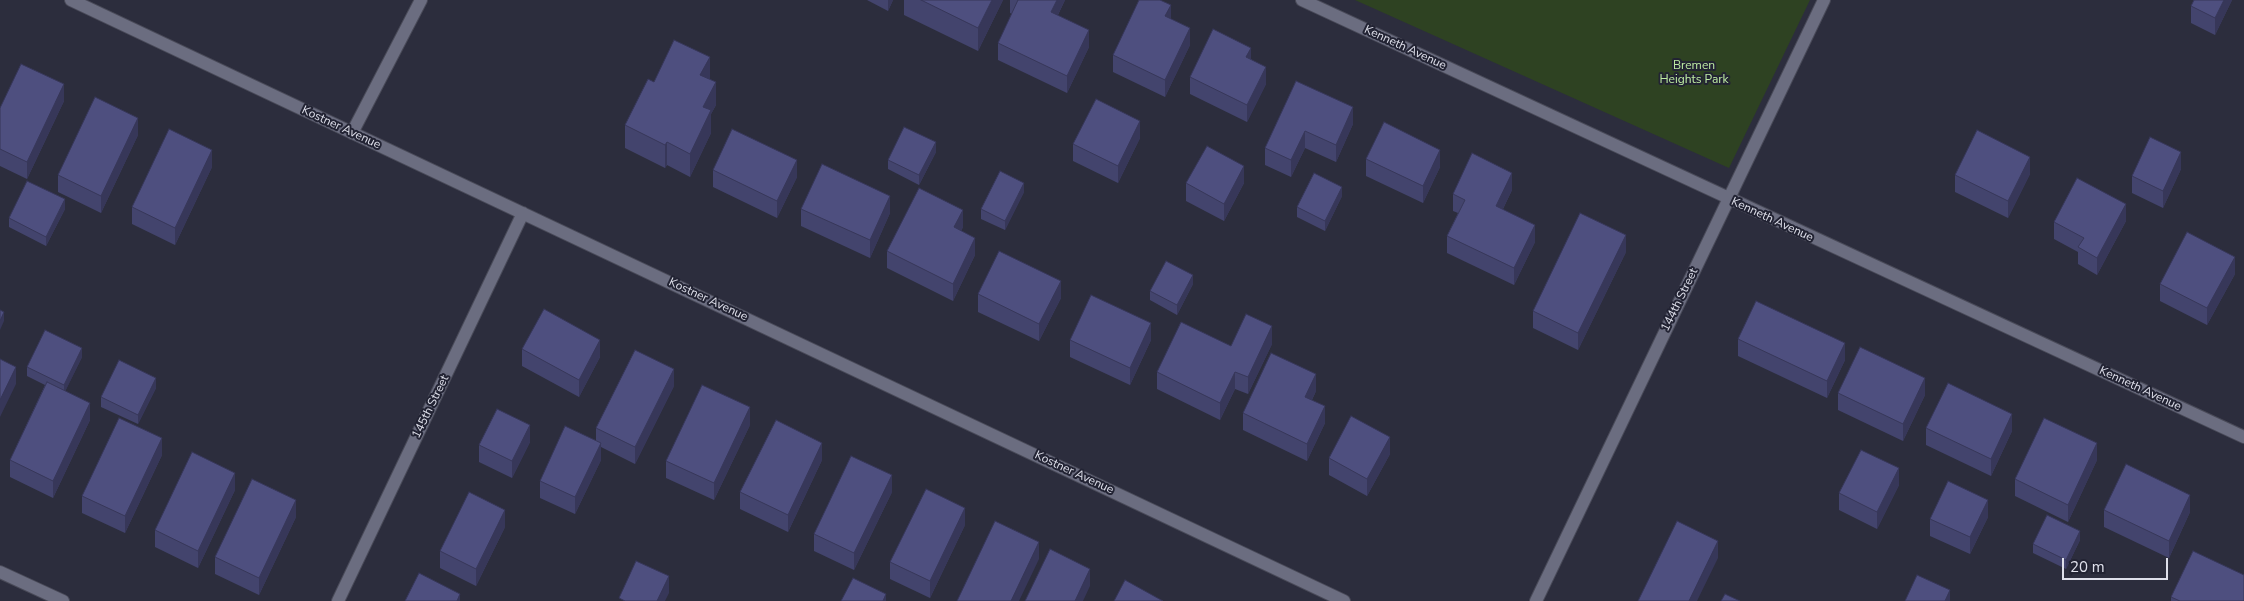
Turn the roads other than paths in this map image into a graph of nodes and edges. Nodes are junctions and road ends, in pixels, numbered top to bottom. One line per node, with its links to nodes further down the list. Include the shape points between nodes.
1 (71, 0): 5 (street, Kostner Avenue)
2 (421, 0): 5 (street)
3 (1302, 0): 6 (street, Kenneth Avenue)
4 (1824, 0): 6 (street, 144th Street)
5 (352, 133): 7 (street, Kostner Avenue)
6 (1728, 199): 8 (street, Kenneth Avenue); 13 (street, 144th Street)
7 (523, 213): 11 (street, 145th Street); 12 (street, Kostner Avenue)
8 (2244, 437)
9 (0, 572): 10 (street)
10 (63, 601)
11 (338, 601)
12 (1344, 601)
13 (1536, 601)

